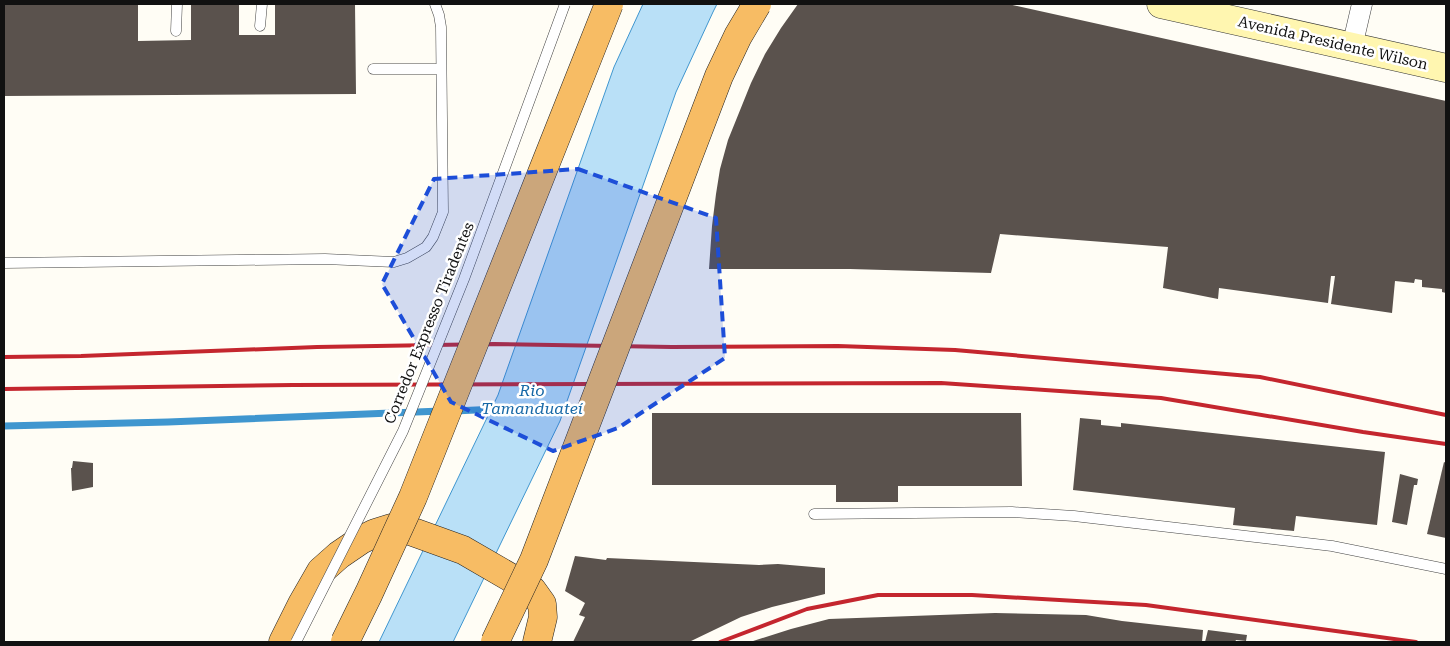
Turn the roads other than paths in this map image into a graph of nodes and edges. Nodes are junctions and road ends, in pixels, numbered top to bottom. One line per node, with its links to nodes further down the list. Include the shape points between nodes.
1 (177, 4): 10 (lane)
2 (262, 4): 9 (lane)
3 (435, 4): 14 (lane, via 441,27)
4 (565, 4): 19 (lane, Corredor Expresso Tiradentes, bridge, via 464,280 403,431)
5 (609, 4): 20 (highway, bridge, via 416,488)
6 (757, 4): 21 (highway, bridge, via 719,76 534,560)
7 (1161, 4): 11 (main road, Avenida Presidente Wilson)
8 (1362, 4): 11 (street)
9 (260, 26)
10 (176, 31)
11 (1352, 47): 12 (main road, Avenida Presidente Wilson)
12 (1446, 68)
13 (373, 69): 14 (lane)
14 (441, 69): 15 (lane, via 443,212 434,238 407,258 394,262 325,259)
15 (4, 263)
16 (814, 514): 17 (lane, via 1012,512 1074,516 1332,546)
17 (1446, 569)
18 (283, 642): 22 (highway, via 322,571 361,540 391,528 402,528 463,550 532,590 542,604 543,617)
19 (296, 642)
20 (345, 642)
21 (495, 642)
22 (537, 642)

